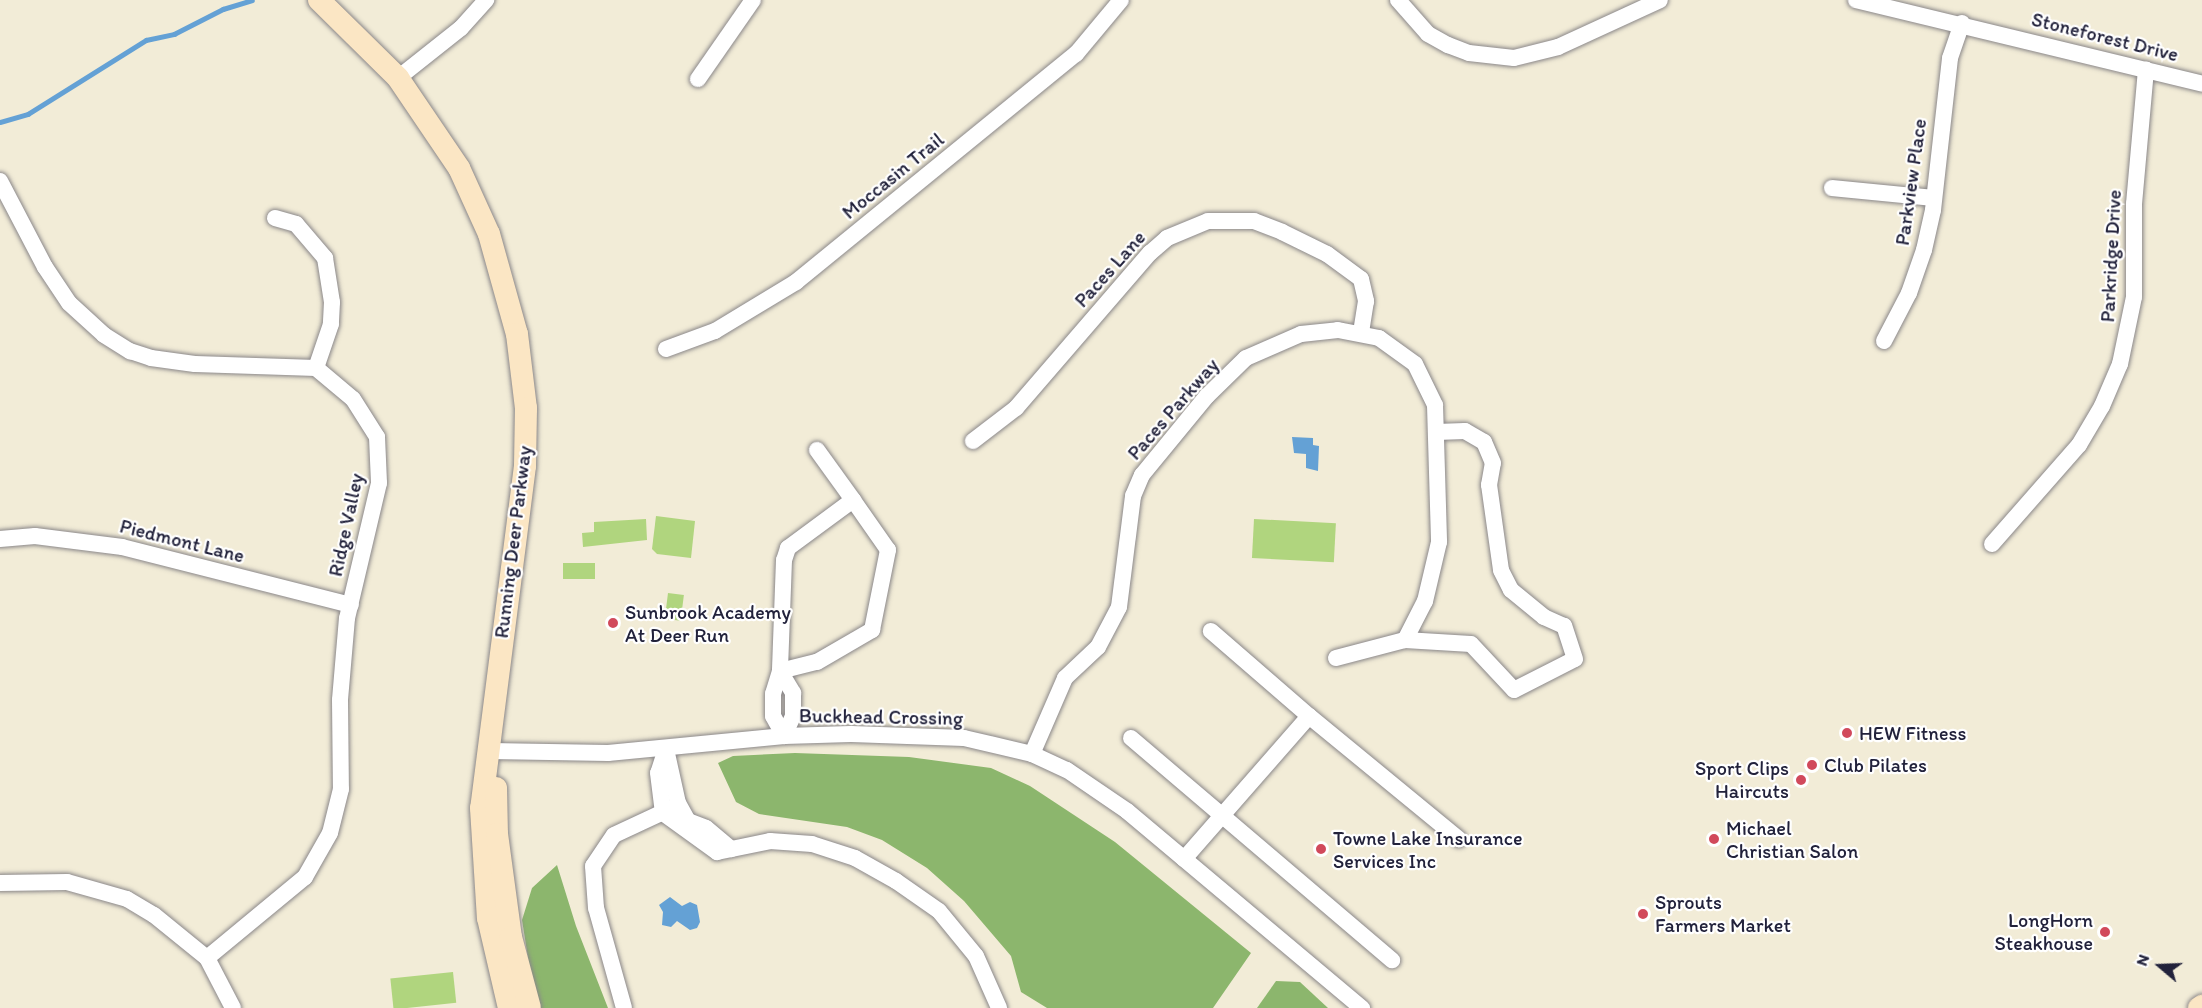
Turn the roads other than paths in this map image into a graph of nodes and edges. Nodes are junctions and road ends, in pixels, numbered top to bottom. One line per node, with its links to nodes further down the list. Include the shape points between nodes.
1 (319, 0): 10 (street, Running Deer Parkway)
2 (486, 0): 10 (street, via 461,28)
3 (753, 0): 11 (street)
4 (1121, 0): 19 (street, Moccasin Trail, via 1076,54 796,282 715,331)
5 (1398, 0): 6 (street, via 1428,34 1448,45 1469,53 1514,57 1558,47)
6 (1660, 0)
7 (1856, 0): 8 (street, Stoneforest Drive)
8 (1962, 23): 9 (street, Stoneforest Drive); 15 (street, Parkview Place, via 1950,58)
9 (2146, 70): 12 (street, Stoneforest Drive); 26 (street, Parkridge Drive, via 2134,204 2134,297 2120,364 2079,445)
10 (398, 78): 36 (street, Running Deer Parkway, via 446,146 472,195 502,271 521,356 526,408 525,466)
11 (698, 79)
12 (2202, 84)
13 (0, 181): 20 (street, via 45,267 69,303 104,335 130,351 195,364)
14 (1832, 188): 15 (street)
15 (1934, 198): 18 (street, Parkview Place, via 1918,272)
16 (275, 218): 20 (street, via 296,224 325,258 331,324)
17 (1361, 332): 21 (street, Paces Parkway, via 1399,349 1415,364 1435,405); 22 (street, Paces Lane, via 1366,301 1361,279 1326,254 1254,221 1208,221 1167,238 1150,253 1016,408); 37 (street, Paces Parkway, via 1301,334 1246,358 1207,396 1142,475 1133,496 1119,607 1098,647 1065,678)
18 (1884, 341)
19 (666, 350)
20 (316, 368): 27 (street, Ridge Valley, via 353,399 377,437 379,483)
21 (1436, 432): 29 (street, Paces Parkway, via 1439,542 1425,601); 29 (street, via 1465,431 1484,442 1493,463 1489,485 1501,570 1511,590 1544,617 1564,626 1575,659 1514,690 1471,644)
22 (973, 441)
23 (817, 450): 24 (street)
24 (853, 500): 31 (street, via 788,548 784,560); 31 (street, via 888,550 872,630 818,662)
25 (0, 539): 27 (street, Piedmont Lane, via 35,536 122,547)
26 (1992, 544)
27 (351, 605): 45 (street, Ridge Valley, via 340,700 342,789 330,833 305,877)
28 (1211, 631): 32 (street)
29 (1406, 640): 30 (street)
30 (1336, 658)
31 (780, 671): 33 (street, via 773,694 773,716)
32 (1309, 716): 40 (street); 41 (street)
33 (784, 736): 35 (street, Buckhead Crossing); 37 (street, Buckhead Crossing, via 940,736)
34 (1131, 738): 40 (street)
35 (666, 749): 36 (street, Buckhead Crossing, via 584,754); 38 (street); 39 (street, via 658,773)
36 (490, 751): 48 (street, Running Deer Parkway, via 481,781 483,875 493,947); 49 (street, Running Deer Parkway, via 511,937)
37 (1032, 754): 43 (street, Buckhead Crossing, via 1067,770 1109,798)
38 (678, 805): 39 (street); 42 (street, via 688,821 706,828)
39 (663, 813): 42 (street, via 717,852); 50 (street, via 614,835 593,866 596,908)
40 (1222, 816): 43 (street); 46 (street)
41 (1459, 838)
42 (731, 849): 51 (street, via 770,841 812,844 855,858 896,881 939,911 976,956)
43 (1184, 859): 52 (street, Buckhead Crossing)
44 (0, 883): 45 (street, via 67,882 128,899)
45 (207, 958): 47 (street)
46 (1392, 960)
47 (233, 1008)
48 (509, 1008)
49 (530, 1008)
50 (624, 1008)
51 (999, 1008)
52 (1362, 1008)

